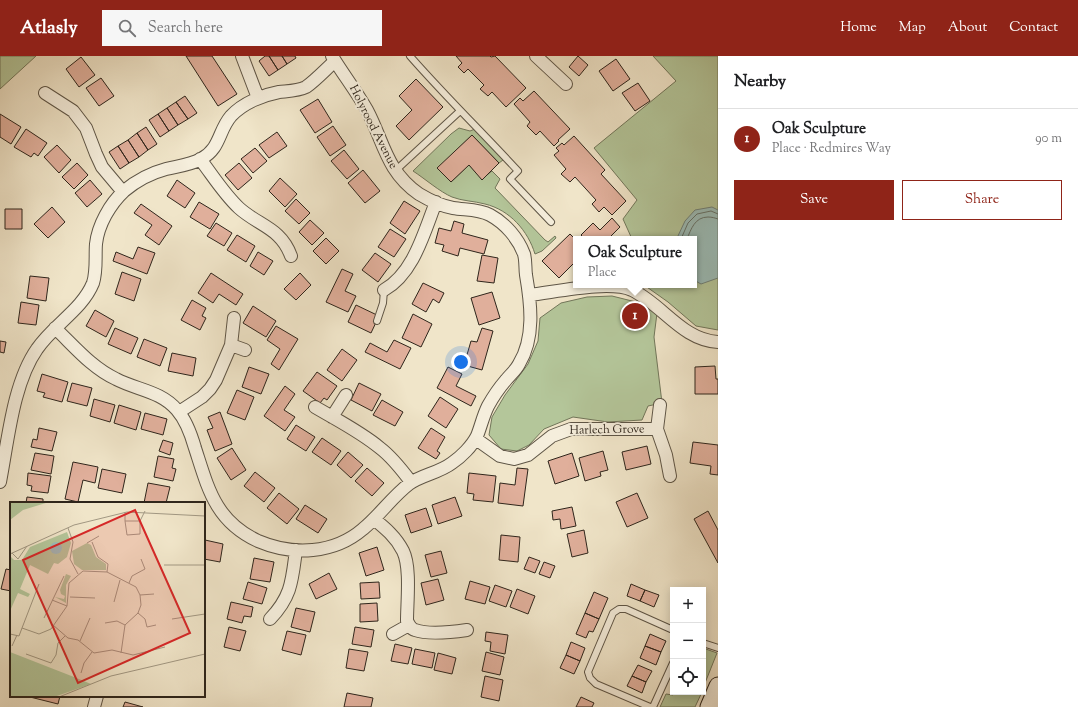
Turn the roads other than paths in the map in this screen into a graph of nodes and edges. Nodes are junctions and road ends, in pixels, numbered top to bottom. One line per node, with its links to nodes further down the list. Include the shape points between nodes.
1 (242, 56): 7 (street)
2 (410, 56): 8 (lane)
3 (536, 56): 5 (street)
4 (333, 58): 7 (street, via 306,87); 10 (street, Holyrood Avenue, via 367,110)
5 (566, 84)
6 (45, 93): 11 (street, via 73,111 86,128 102,167)
7 (258, 98): 9 (street, via 231,116 211,152)
8 (460, 111): 10 (lane); 13 (lane, via 518,171 510,179)
9 (200, 160): 11 (street, via 150,175); 14 (street, via 228,197 240,209 279,236 287,245)
10 (395, 172): 12 (street, Holyrood Avenue, via 420,195)
11 (123, 192): 21 (street, via 113,202 101,224 96,243 94,281 87,296)
12 (436, 202): 17 (street, via 409,265 398,279); 18 (street, Holyrood Avenue, via 451,208 489,214 507,228 518,241 525,257)
13 (551, 222)
14 (291, 256)
15 (581, 288): 18 (street)
16 (624, 288): 22 (street, via 632,290 659,308 677,325 695,335)
17 (384, 290): 20 (lane)
18 (529, 295): 31 (street, Holyrood Avenue, via 530,324 525,352 519,365 486,408)
19 (234, 318): 23 (street)
20 (377, 321)
21 (55, 328): 28 (street, via 100,370 116,380 158,395); 33 (street, via 37,349 20,385)
22 (718, 342)
23 (231, 345): 24 (street); 28 (street, via 210,389)
24 (245, 350)
25 (346, 395): 29 (street)
26 (660, 405): 30 (street, Harlech Grove)
27 (315, 407): 29 (street)
28 (180, 412): 35 (street, via 188,427)
29 (332, 417): 34 (street, via 381,448)
30 (657, 429): 31 (street, Harlech Grove, via 571,428 552,436 528,455 514,459 500,456); 32 (street, Harlech Grove)
31 (476, 439): 34 (street, via 451,464)
32 (670, 476)
33 (0, 482)
34 (411, 482): 36 (street)
35 (208, 502): 37 (street, via 243,532 259,541)
36 (374, 519): 37 (street, via 362,531 341,543 328,548); 39 (street, via 394,536 404,552 407,566)
37 (296, 550): 38 (street, via 287,597)
38 (270, 619)
39 (408, 624): 41 (street, via 416,630 434,633); 42 (street)
40 (670, 629): 49 (lane, via 619,609 613,614 588,672 596,684)
41 (467, 630)
42 (393, 634)
43 (706, 643): 44 (lane)
44 (718, 648)
45 (670, 670): 50 (lane)
46 (718, 686): 51 (street)
47 (97, 697): 48 (street)
48 (94, 707)
49 (650, 707)
50 (653, 707)
51 (709, 707)

